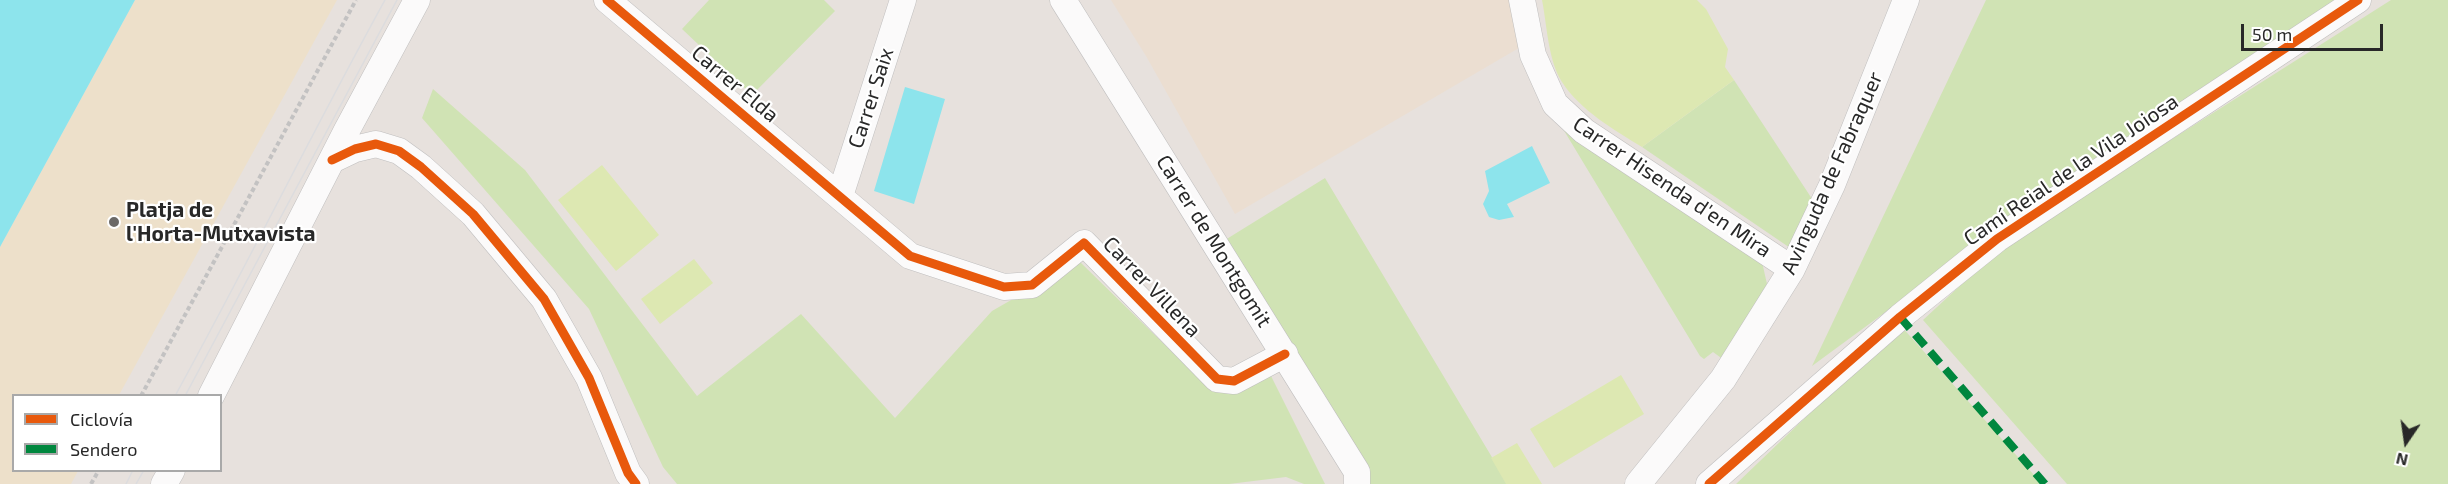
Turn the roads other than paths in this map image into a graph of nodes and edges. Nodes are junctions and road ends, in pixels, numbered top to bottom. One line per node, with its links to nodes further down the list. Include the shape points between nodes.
1 (417, 0): 8 (street)
2 (607, 0): 11 (street, Carrer Elda)
3 (903, 0): 11 (street, Carrer Saix)
4 (1063, 0): 13 (street, Carrer de Montgomit)
5 (1522, 0): 12 (street, Carrer Hisenda d'en Mira, via 1533,55 1556,104 1584,131)
6 (1906, 0): 12 (street, Avinguda de Fabraquer, via 1832,185)
7 (2358, 0): 18 (street, Camí Reial de la Vila Joiosa, via 1997,239 1883,332)
8 (367, 93): 9 (street, via 368,118); 10 (street)
9 (376, 144): 10 (street); 15 (street, via 399,151 473,214 544,299 589,378)
10 (332, 160): 14 (street)
11 (840, 196): 13 (street, Carrer Villena, via 910,256 1004,287 1032,285 1084,243 1217,379 1233,381)
12 (1792, 269): 17 (street, Avinguda de Fabraquer, via 1723,379)
13 (1284, 354): 16 (street, Carrer de Montgomit, via 1357,472)
14 (211, 394)
15 (636, 484)
16 (1357, 484)
17 (1638, 484)
18 (1709, 484)

